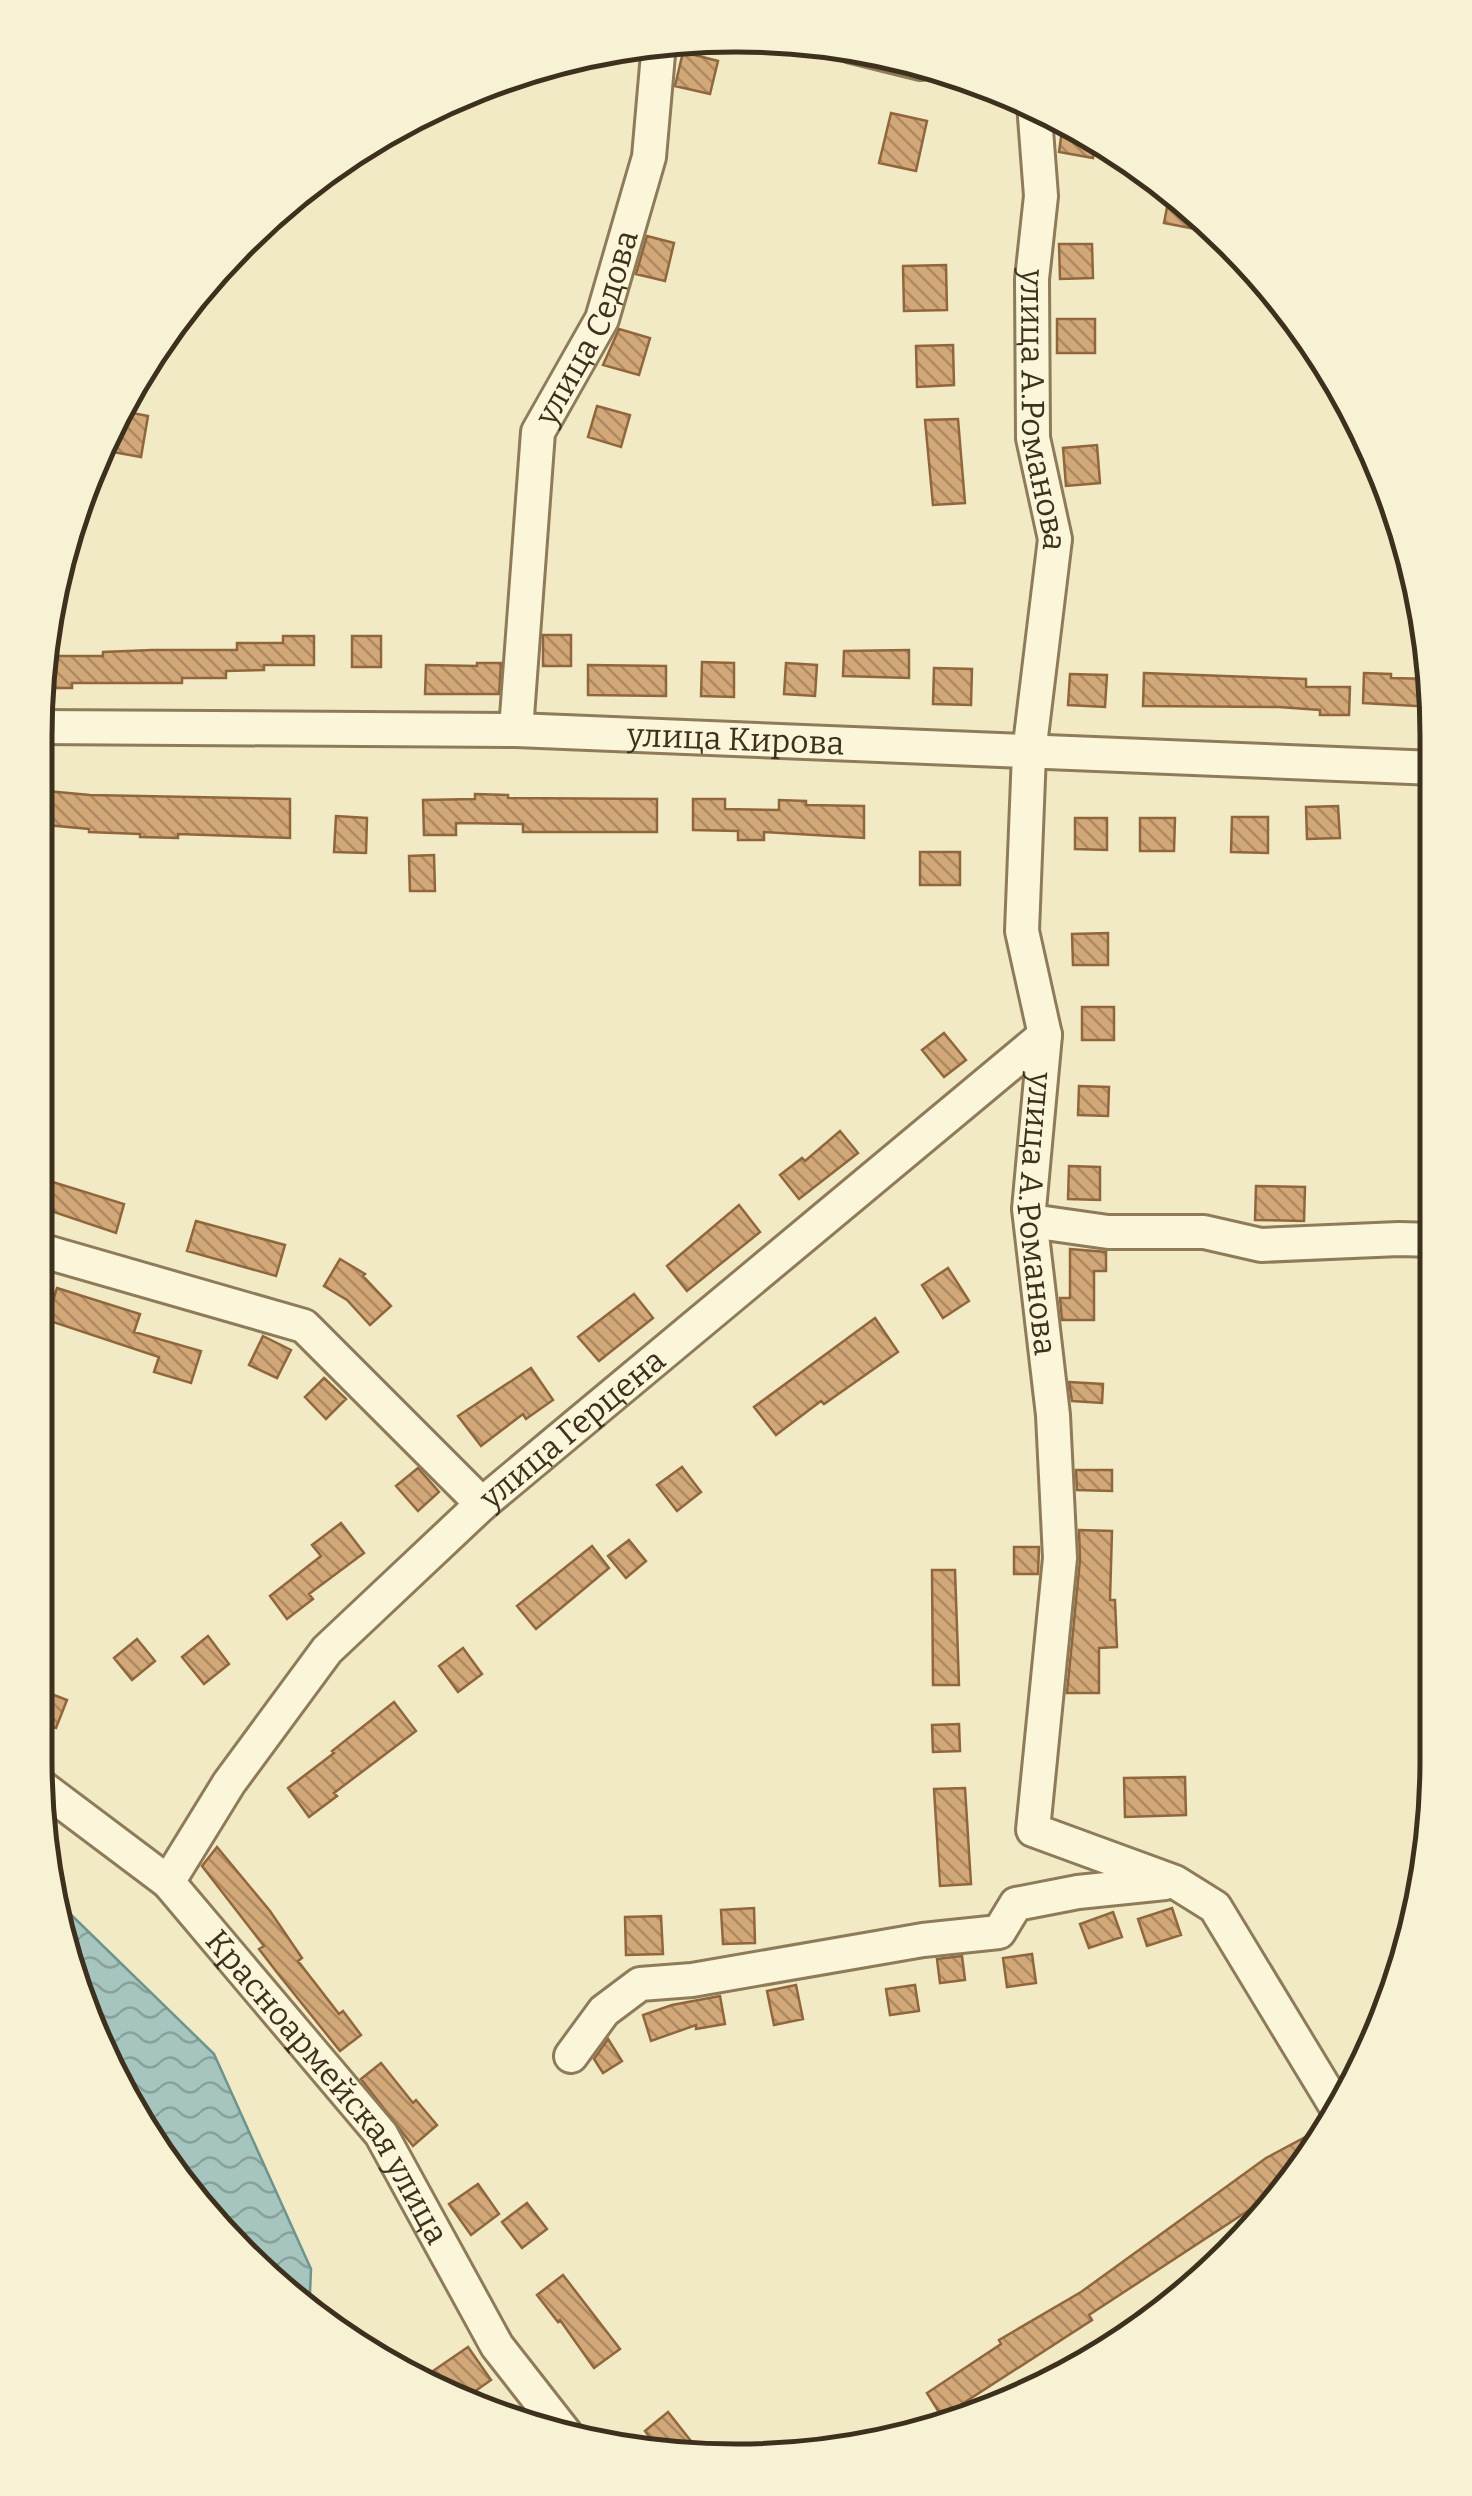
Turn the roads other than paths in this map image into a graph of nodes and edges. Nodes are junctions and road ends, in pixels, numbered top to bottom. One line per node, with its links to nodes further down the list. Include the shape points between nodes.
1 (657, 57): 4 (street, улица Седова, via 649,156 602,318 538,432)
2 (1034, 121): 5 (street, улица А.Романова, via 1042,196 1032,279 1033,438 1056,539)
3 (52, 727): 4 (street, улица Кирова)
4 (516, 730): 5 (street, улица Кирова)
5 (1029, 753): 6 (street, улица Кирова); 7 (street, улица А.Романова, via 1022,931)
6 (1420, 767)
7 (1045, 1035): 8 (street, улица А.Романова); 11 (street, улица Герцена)
8 (1031, 1222): 9 (street, via 1108,1232 1204,1232 1260,1245); 14 (street, улица А.Романова, via 1053,1415 1060,1558 1033,1830)
9 (1420, 1239)
10 (52, 1254): 11 (street, via 304,1326)
11 (482, 1504): 13 (street, улица Герцена, via 327,1650)
12 (54, 1797): 13 (street, Красноармейская улица)
13 (168, 1882): 17 (street, Красноармейская улица, via 381,2134 498,2346)
14 (1174, 1882): 15 (street, via 1016,1904 1000,1932 640,1984 604,2011); 16 (street, улица А.Романова, via 1215,1907)
15 (571, 2056)
16 (1330, 2097)
17 (554, 2418)

